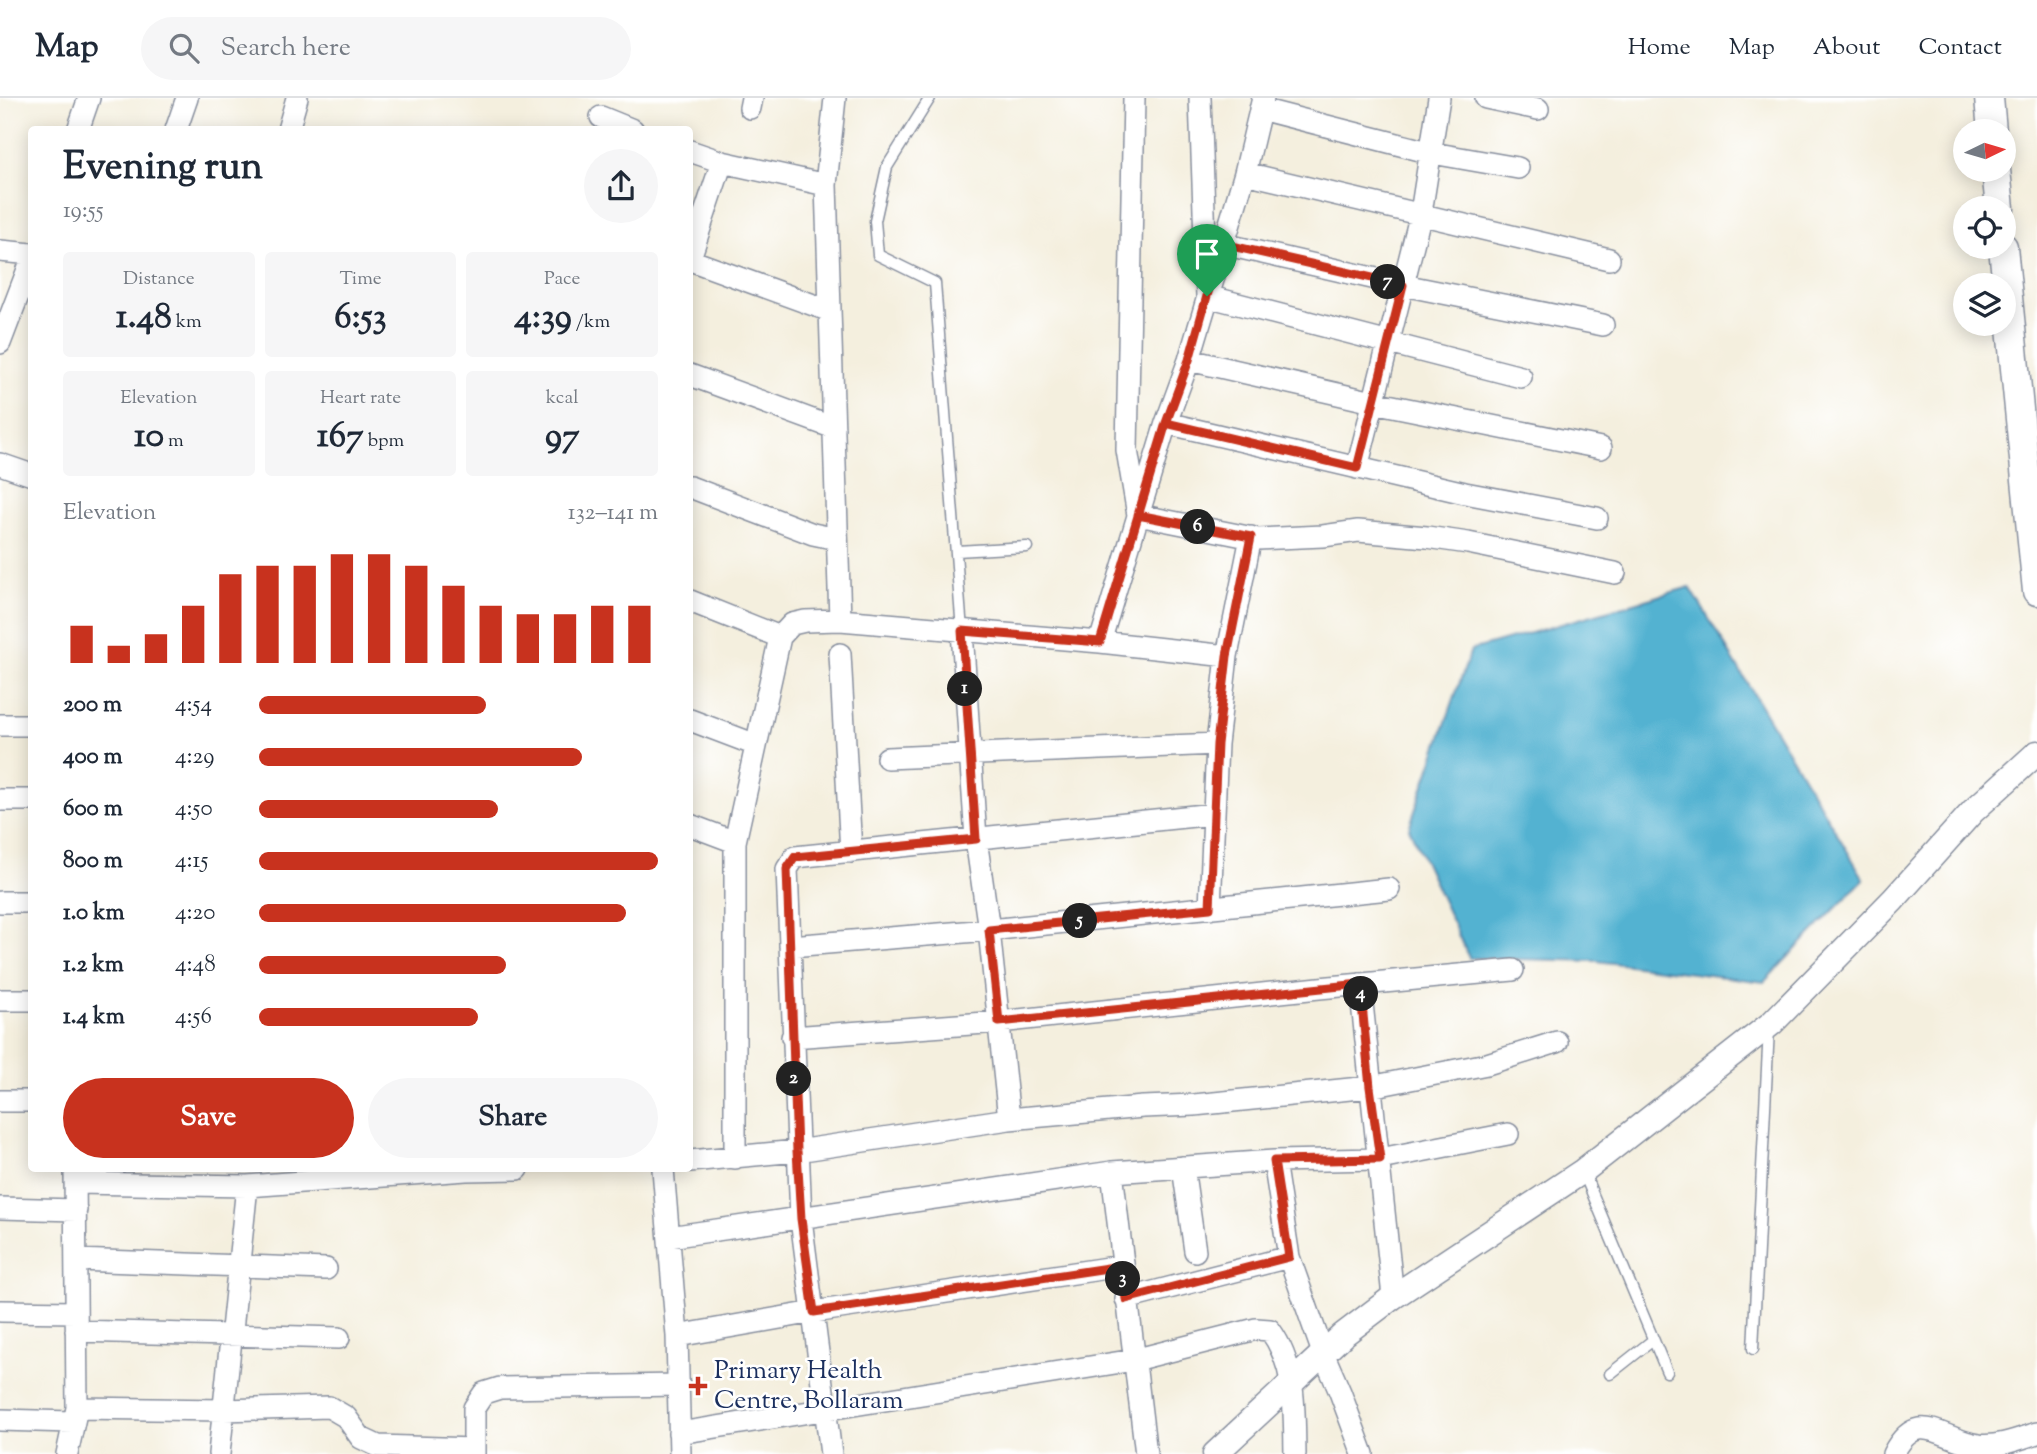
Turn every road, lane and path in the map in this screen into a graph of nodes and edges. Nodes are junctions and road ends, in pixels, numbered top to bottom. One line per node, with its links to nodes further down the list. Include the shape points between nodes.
1 (89, 98): 15 (street)
2 (187, 98): 16 (street)
3 (297, 98): 17 (street)
4 (835, 98): 24 (street)
5 (930, 98): 56 (lane, via 887,167 875,221 878,255 935,283)
6 (1134, 98): 51 (street, via 1127,450)
7 (1200, 98): 35 (street)
8 (1439, 98): 20 (street)
9 (1486, 98): 12 (street)
10 (1989, 98): 14 (main road)
11 (1261, 104): 20 (street); 23 (street)
12 (1538, 109)
13 (601, 117): 18 (street)
14 (1991, 119)
15 (79, 126)
16 (177, 126)
17 (289, 126)
18 (623, 126)
19 (693, 152): 21 (street)
20 (1432, 153): 22 (street); 25 (street)
21 (722, 162): 24 (street); 27 (street)
22 (1518, 168)
23 (1245, 173): 25 (street); 26 (street)
24 (826, 185): 36 (street)
25 (1421, 214): 30 (street); 34 (street)
26 (1223, 244): 34 (street); 35 (street)
27 (693, 250)
28 (0, 251): 29 (street)
29 (28, 255)
30 (1609, 259)
31 (2004, 259): 58 (main road)
32 (693, 260): 36 (street)
33 (28, 267): 38 (street)
34 (1403, 285): 37 (street); 39 (street)
35 (1207, 296): 39 (street); 40 (street)
36 (830, 311): 45 (street)
37 (1603, 325)
38 (0, 343)
39 (1388, 343): 42 (street); 43 (street)
40 (1189, 360): 43 (street); 44 (street)
41 (693, 376): 45 (street)
42 (1521, 377)
43 (1374, 402): 46 (street); 48 (street)
44 (1166, 423): 48 (street); 51 (street)
45 (834, 428): 54 (street)
46 (1601, 448)
47 (0, 464): 49 (street)
48 (1357, 468): 52 (street)
49 (28, 474)
50 (693, 488): 54 (street)
51 (1138, 515): 53 (street); 63 (street)
52 (1597, 519)
53 (1251, 537): 57 (street, via 1358,531 1427,537); 65 (street)
54 (837, 539): 60 (street)
55 (1027, 547): 56 (lane)
56 (957, 551): 61 (lane)
57 (1615, 573)
58 (2037, 591)
59 (693, 602): 62 (street)
60 (840, 620): 61 (street); 62 (street, via 792,624)
61 (962, 631): 63 (street); 72 (street)
62 (780, 637): 70 (street)
63 (1100, 642): 65 (street)
64 (840, 654): 80 (street)
65 (1227, 656): 69 (street)
66 (693, 721): 70 (street)
67 (0, 725): 68 (street)
68 (28, 725)
69 (1217, 744): 72 (street); 76 (street)
70 (756, 745): 79 (street)
71 (2037, 753): 92 (street, via 1973,811 1893,900)
72 (970, 754): 73 (street); 78 (street)
73 (887, 758)
74 (0, 800): 75 (street)
75 (28, 800)
76 (1214, 814): 78 (street); 84 (street)
77 (693, 826): 79 (street)
78 (976, 839): 80 (street); 85 (street)
79 (735, 842): 101 (street)
80 (851, 852): 86 (street, via 790,861)
81 (1389, 889): 84 (street)
82 (0, 902): 83 (street)
83 (28, 902)
84 (1210, 908): 85 (street)
85 (989, 930): 86 (street); 91 (street)
86 (790, 947): 93 (street)
87 (1513, 970): 88 (street)
88 (1360, 984): 91 (street); 95 (street)
89 (0, 1000): 90 (street)
90 (28, 1000)
91 (999, 1022): 93 (street); 98 (street)
92 (1769, 1025): 106 (street); 132 (lane)
93 (792, 1037): 100 (street)
94 (1557, 1042): 95 (street, via 1487,1064)
95 (1370, 1087): 98 (street); 102 (street)
96 (0, 1101): 97 (street)
97 (28, 1101)
98 (1009, 1119): 100 (street)
99 (1508, 1134): 102 (street)
100 (797, 1151): 101 (street); 115 (street)
101 (736, 1157): 103 (street)
102 (1380, 1159): 104 (street); 123 (street)
103 (693, 1161)
104 (1274, 1161): 105 (street); 118 (street)
105 (1183, 1167): 109 (street); 117 (street)
106 (1583, 1171): 123 (street); 131 (lane)
107 (384, 1172): 110 (street)
108 (663, 1172): 116 (street)
109 (1112, 1172): 115 (street); 121 (street)
110 (303, 1175): 112 (street)
111 (75, 1176): 112 (street); 114 (street)
112 (247, 1186): 120 (street)
113 (0, 1208): 114 (street)
114 (76, 1210): 119 (street)
115 (801, 1219): 116 (street); 126 (street)
116 (669, 1237): 129 (street)
117 (1195, 1251)
118 (1289, 1257): 124 (street); 133 (street)
119 (76, 1261): 120 (street); 127 (street)
120 (239, 1266): 122 (street); 128 (street)
121 (1121, 1266): 124 (street); 126 (street)
122 (326, 1269)
123 (1393, 1297): 133 (street)
124 (1126, 1299): 134 (street)
125 (0, 1311): 127 (street)
126 (814, 1312): 129 (street); 140 (street)
127 (76, 1322): 128 (street); 141 (street)
128 (232, 1335): 130 (street); 139 (street)
129 (677, 1336): 138 (street)
130 (339, 1338)
131 (1653, 1340): 135 (lane); 136 (lane)
132 (1753, 1349)
133 (1323, 1353): 137 (street); 152 (street)
134 (1134, 1360): 137 (street, via 1256,1329 1270,1330); 140 (street); 150 (street)
135 (1667, 1372)
136 (1610, 1374)
137 (1293, 1383): 146 (street); 151 (street)
138 (679, 1385): 144 (street); 145 (street, via 500,1388 484,1393 474,1408)
139 (224, 1410): 141 (street); 145 (street, via 329,1407 346,1417 361,1438 378,1446); 148 (street)
140 (827, 1411): 144 (street); 149 (street)
141 (74, 1415): 142 (street); 147 (street)
142 (0, 1420)
143 (2037, 1433): 153 (street, via 1978,1445 1931,1428 1914,1430 1901,1439)
144 (680, 1443)
145 (474, 1451)
146 (1217, 1453)
147 (67, 1454)
148 (219, 1454)
149 (831, 1454)
150 (1146, 1454)
151 (1295, 1454)
152 (1363, 1454)
153 (1893, 1454)

